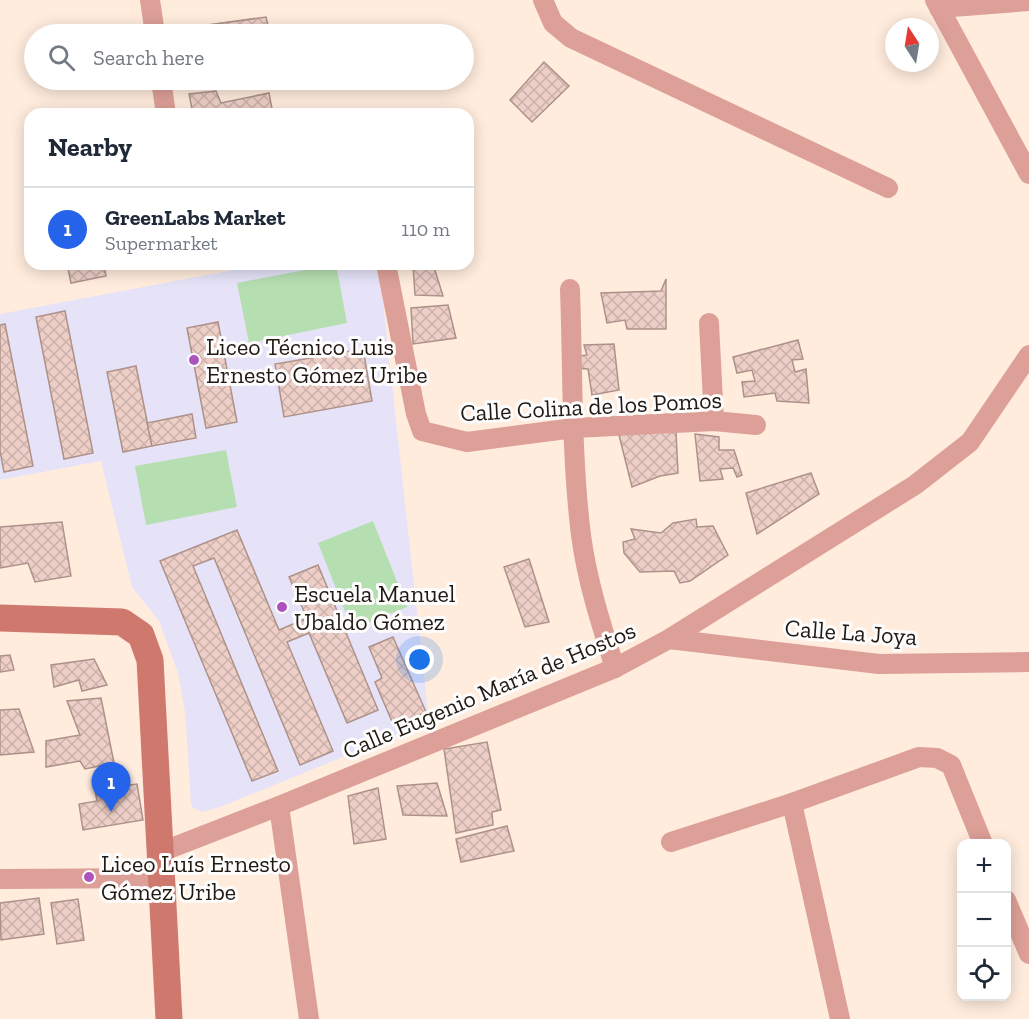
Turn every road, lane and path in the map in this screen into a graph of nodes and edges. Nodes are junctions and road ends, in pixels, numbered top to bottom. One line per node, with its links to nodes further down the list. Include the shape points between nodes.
1 (150, 0): 5 (street)
2 (543, 0): 9 (street, via 553,23 571,38)
3 (1029, 1): 4 (street)
4 (937, 4): 8 (street)
5 (154, 24)
6 (162, 90): 7 (street)
7 (165, 108)
8 (1029, 174)
9 (888, 188)
10 (387, 270): 16 (street, Calle Colina de los Pomos, via 422,431 467,442)
11 (570, 289): 16 (street)
12 (709, 323): 14 (street)
13 (1029, 355): 18 (street, Calle Eugenio María de Hostos, via 970,442 915,486)
14 (714, 421): 15 (street, Calle Colina de los Pomos); 16 (street, Calle Colina de los Pomos)
15 (756, 425)
16 (574, 428): 20 (street, via 581,536 592,596)
17 (0, 618): 25 (main road, via 122,622 141,635 150,660)
18 (669, 639): 19 (street, Calle La Joya, via 879,664); 20 (street, Calle Eugenio María de Hostos)
19 (1029, 662)
20 (615, 668): 22 (street, Calle Eugenio María de Hostos)
21 (792, 803): 23 (street, via 919,757 937,758 951,765); 24 (street); 31 (street)
22 (279, 807): 25 (street, Calle Eugenio María de Hostos); 30 (street)
23 (981, 839)
24 (671, 842)
25 (161, 865): 26 (street); 29 (main road)
26 (0, 879)
27 (1011, 912): 28 (street)
28 (1029, 954)
29 (169, 1019)
30 (309, 1019)
31 (840, 1019)

